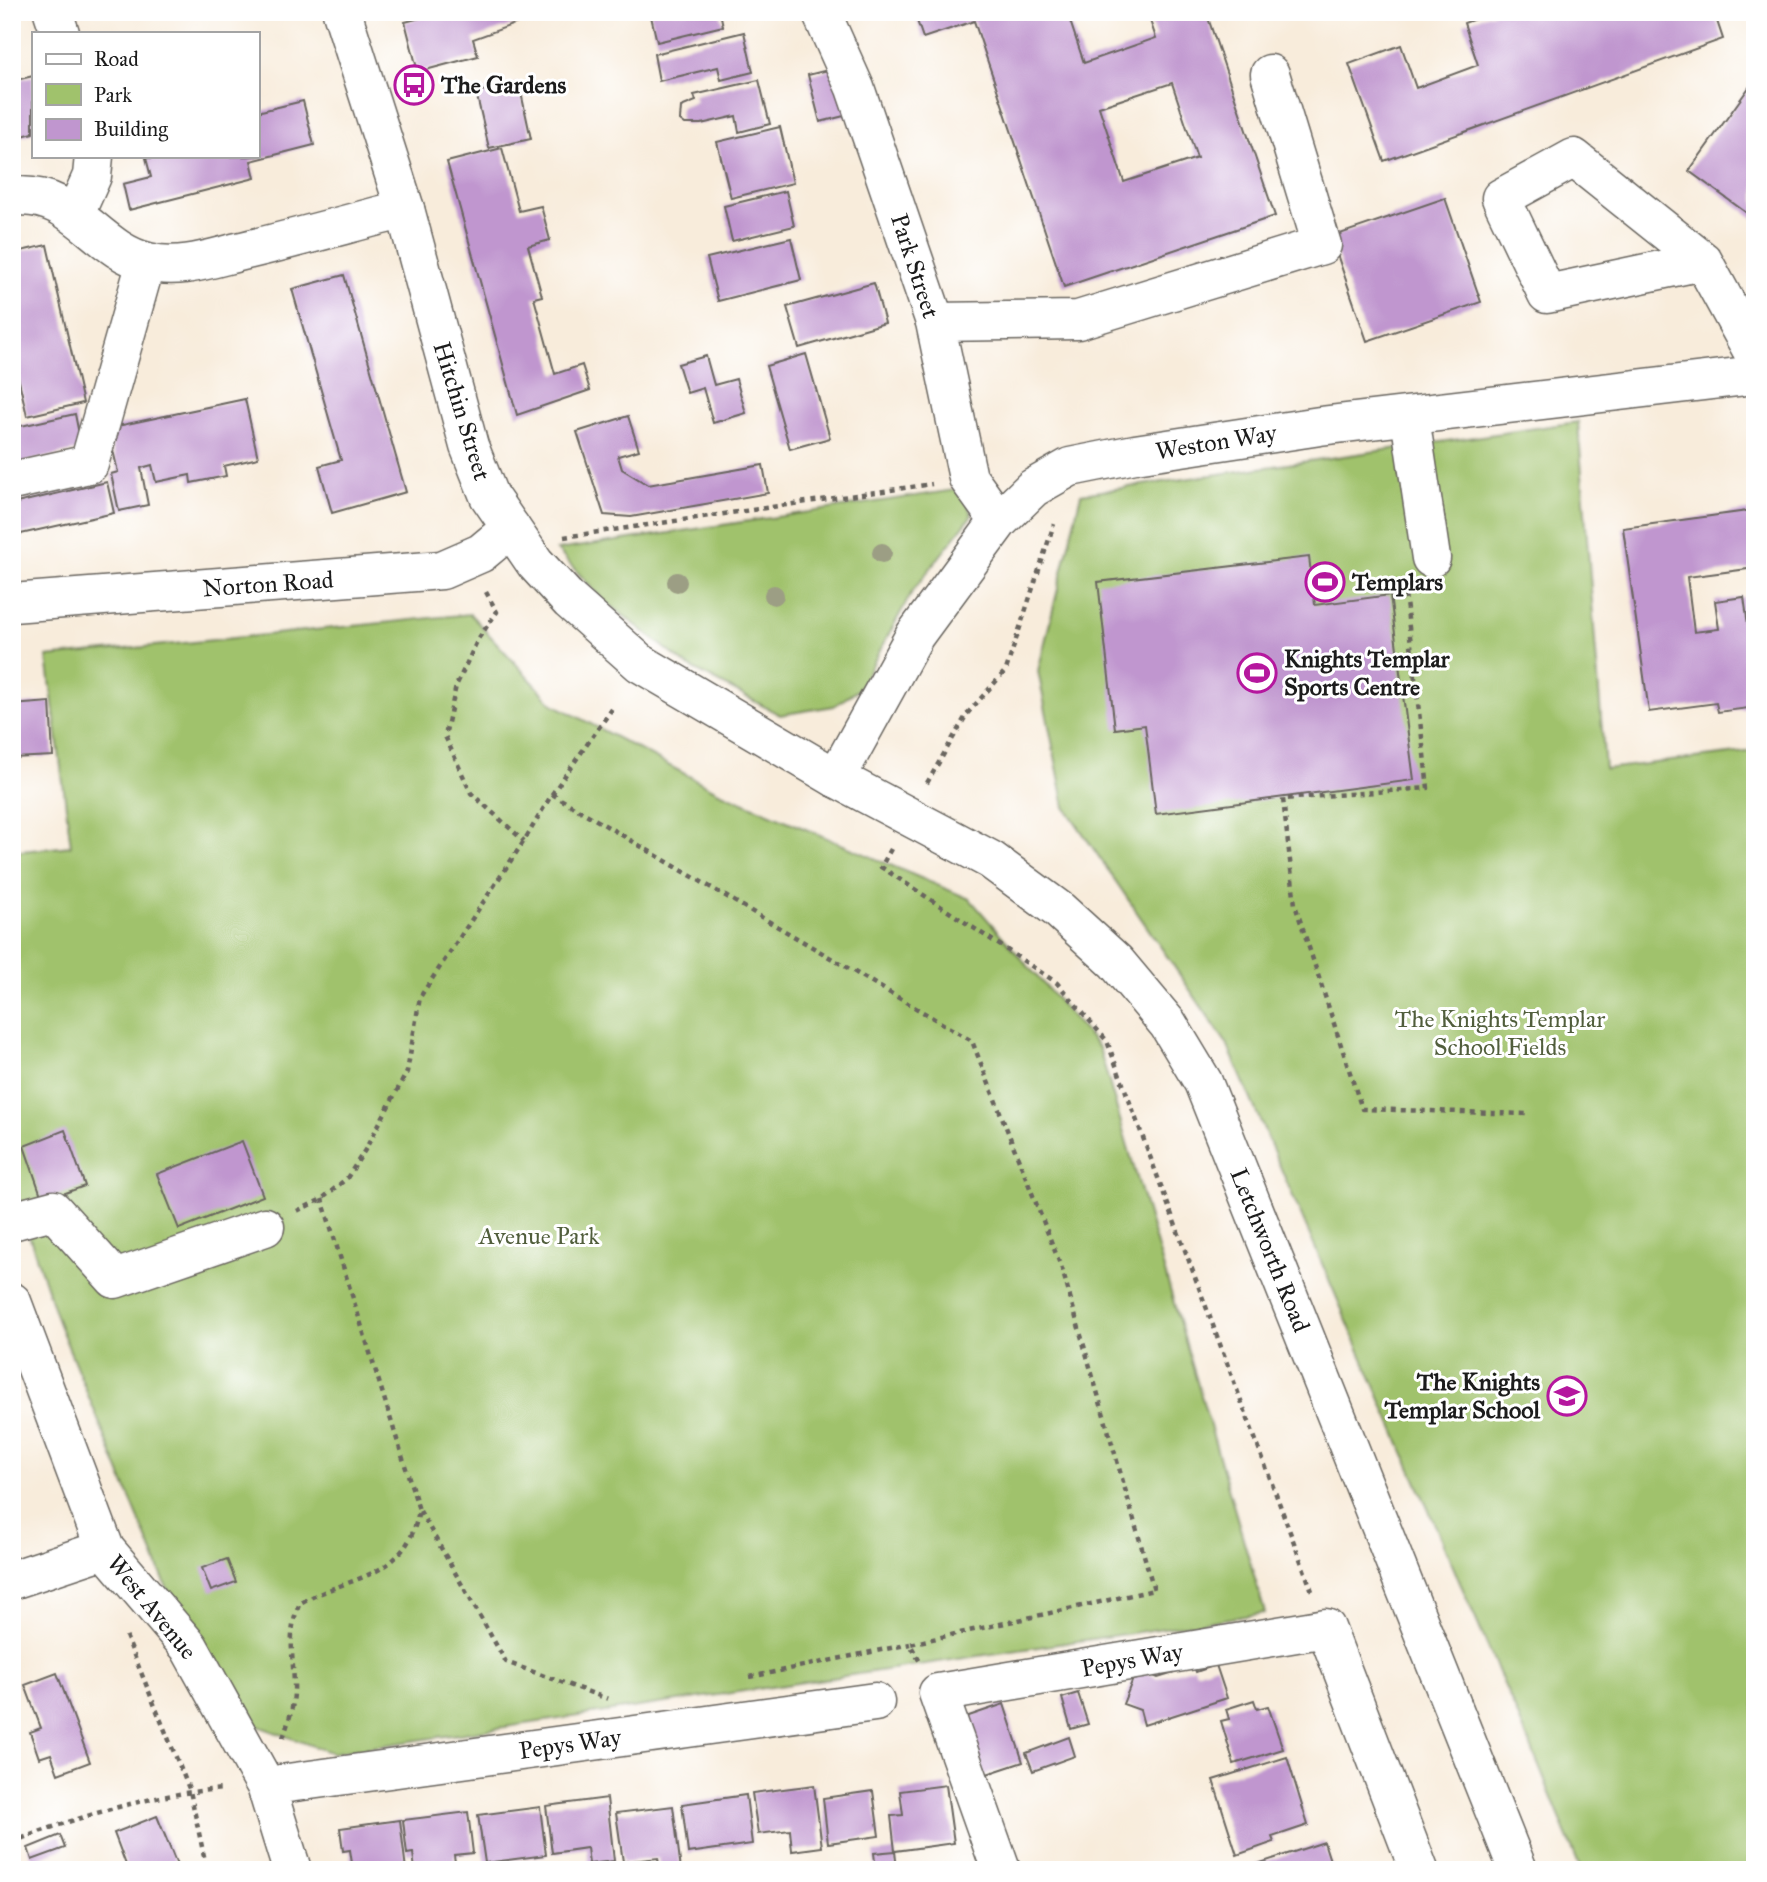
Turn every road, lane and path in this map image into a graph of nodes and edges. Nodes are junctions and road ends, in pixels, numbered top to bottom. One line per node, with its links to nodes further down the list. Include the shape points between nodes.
1 (54, 12): 4 (street)
2 (342, 12): 8 (street, Hitchin Street)
3 (821, 12): 12 (street, Park Street, via 855,88)
4 (60, 32)
5 (1270, 74): 12 (street, via 1322,246 1078,320)
6 (94, 158): 9 (street, via 92,176)
7 (12, 197): 9 (street, via 46,198)
8 (405, 209): 11 (street, via 195,262); 20 (street, Hitchin Street, via 469,446 489,496)
9 (75, 214): 11 (street, via 103,238)
10 (1703, 261): 10 (street, via 1547,294 1501,198 1574,158); 13 (street)
11 (146, 262): 18 (street, via 89,464)
12 (935, 323): 17 (street, Park Street)
13 (1755, 355)
14 (1755, 375): 15 (street, Weston Way)
15 (1410, 417): 16 (street, Weston Way, via 1298,429); 23 (street)
16 (1070, 467): 19 (street, Weston Way, via 1033,488); 26 (path, via 1006,670 967,714)
17 (968, 478): 19 (street, Park Street); 21 (path)
18 (12, 481)
19 (999, 521): 27 (street, Weston Way, via 915,635)
20 (511, 528): 22 (street, Norton Road); 27 (street, Hitchin Street, via 570,601 640,663)
21 (550, 539)
22 (468, 561): 24 (street, Norton Road, via 413,573); 29 (path, via 497,612 478,639 456,686 445,736 471,793)
23 (1417, 570): 31 (path, via 1429,788 1283,799 1295,905 1362,1109)
24 (12, 603)
25 (612, 709): 28 (path)
26 (931, 774)
27 (836, 778): 53 (street, Letchworth Road, via 991,860 1059,910 1116,962 1168,1024 1203,1083)
28 (552, 794): 29 (path); 41 (path, via 972,1041 1062,1269 1154,1590)
29 (524, 841): 32 (path, via 419,997 407,1072 391,1107 347,1178)
30 (881, 867): 40 (path, via 1057,983 1107,1041)
31 (1528, 1114)
32 (322, 1199): 34 (path); 36 (path)
33 (12, 1221): 34 (street, via 53,1210 115,1279)
34 (265, 1227)
35 (12, 1302): 37 (street, West Avenue)
36 (419, 1510): 45 (path, via 506,1662); 46 (path, via 407,1548 390,1566 300,1602 290,1636 293,1710)
37 (105, 1549): 38 (street); 46 (street, West Avenue, via 189,1647)
38 (12, 1580)
39 (122, 1625): 47 (path)
40 (1326, 1628): 43 (street, Pepys Way); 52 (street)
41 (910, 1644): 42 (path); 43 (path)
42 (739, 1679)
43 (938, 1693): 51 (street)
44 (875, 1702): 46 (street, Pepys Way)
45 (621, 1704)
46 (266, 1786): 50 (street, West Avenue)
47 (190, 1791): 48 (path); 49 (path)
48 (12, 1842)
49 (207, 1870)
50 (292, 1870)
51 (1000, 1870)
52 (1419, 1870)
53 (1518, 1870)

